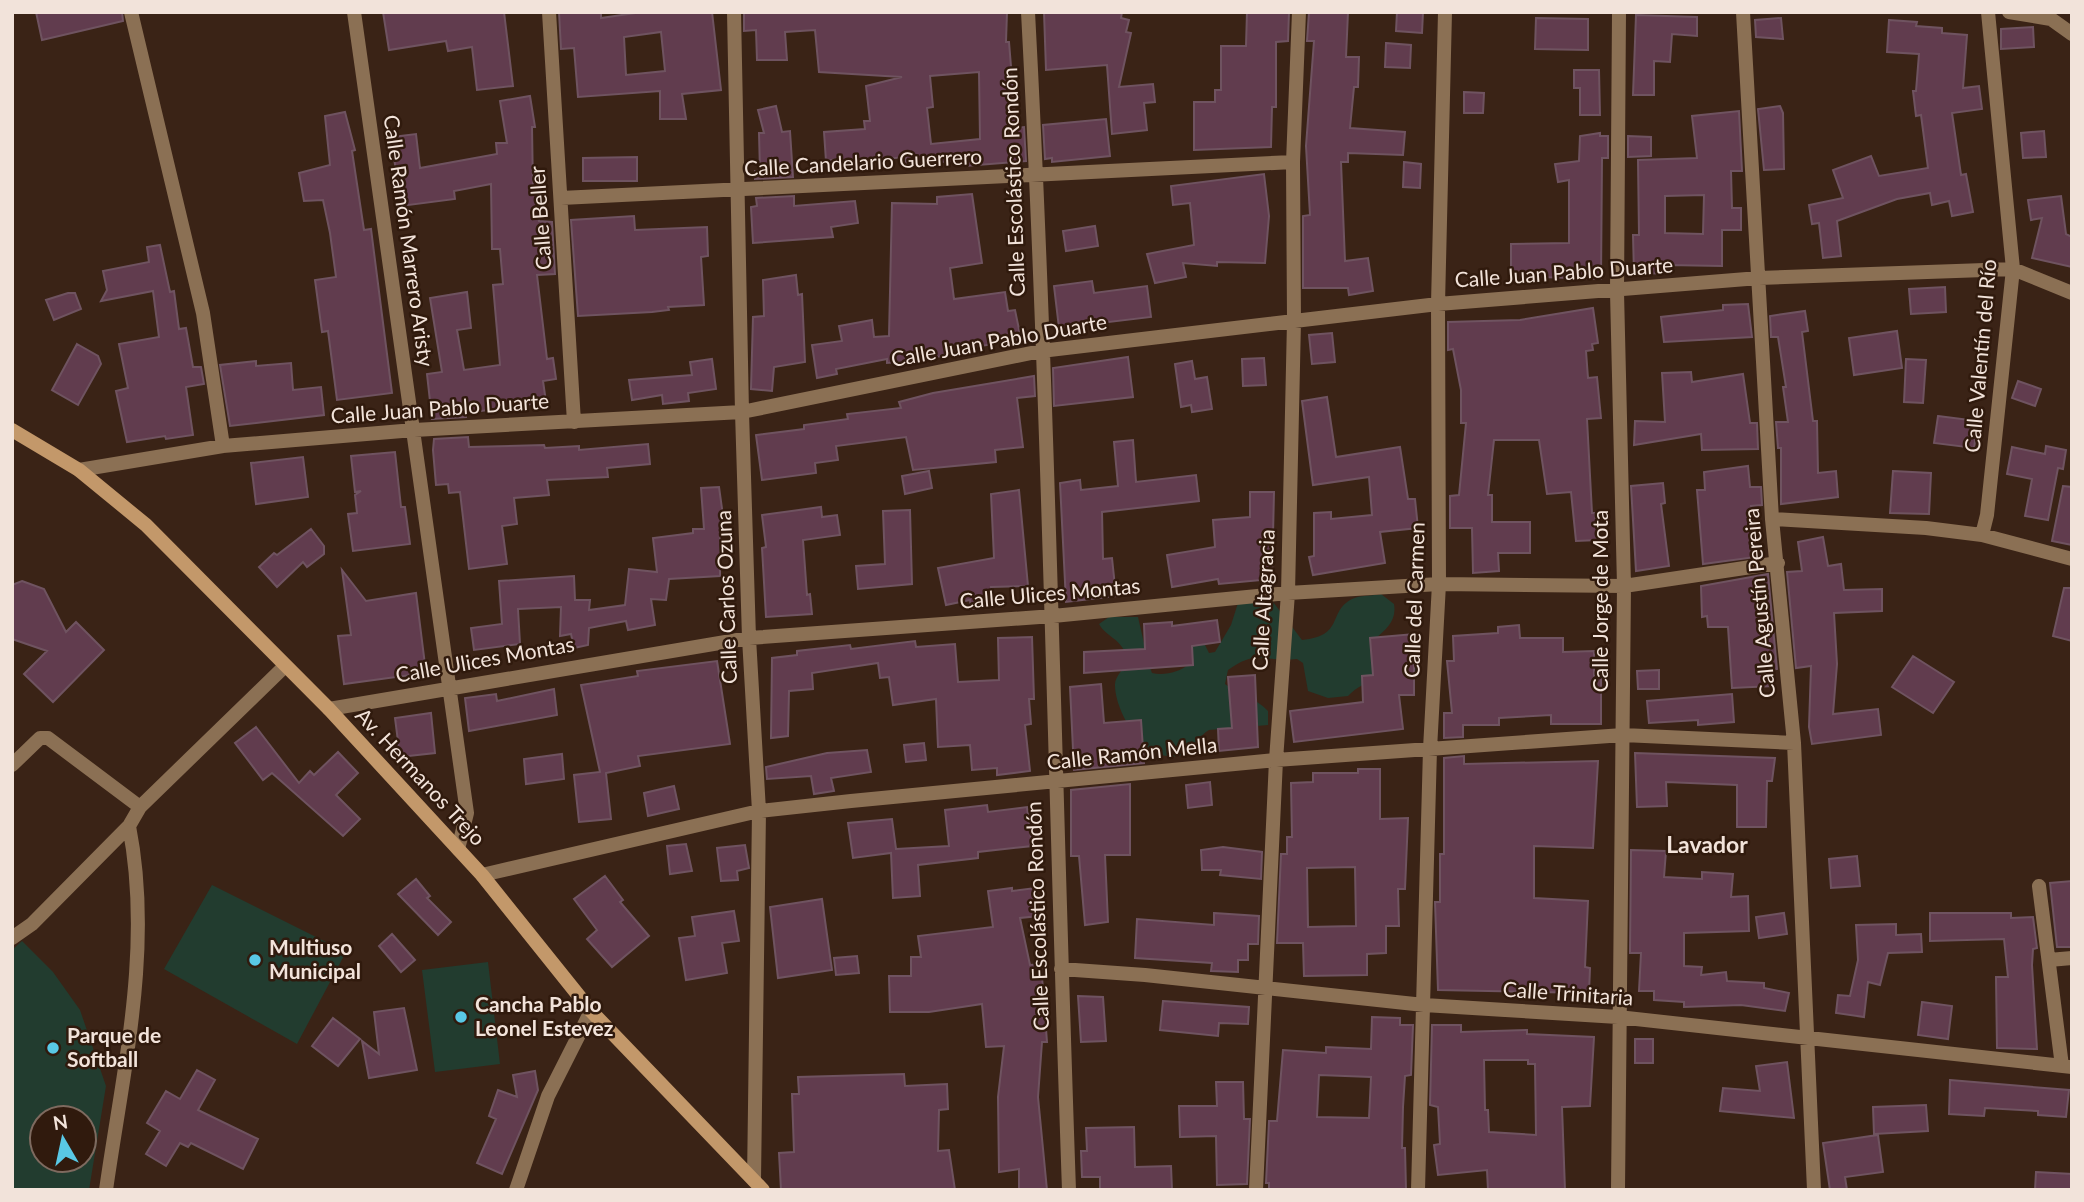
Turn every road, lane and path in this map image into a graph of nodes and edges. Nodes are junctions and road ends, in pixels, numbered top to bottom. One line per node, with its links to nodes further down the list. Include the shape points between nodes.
1 (131, 12): 28 (street, via 203,313)
2 (355, 12): 27 (street, Calle Ramón Marrero Aristy)
3 (549, 12): 16 (street, Calle Beller)
4 (734, 12): 15 (street, Calle Carlos Ozuna)
5 (1028, 12): 14 (street, Calle Escolástico Rondón)
6 (1299, 12): 13 (street, Calle Altagracia)
7 (1445, 12): 21 (street, Calle del Carmen)
8 (1619, 12): 19 (street, Calle Jorge de Mota)
9 (1743, 12): 18 (street, Calle Agustín Pereira)
10 (1988, 12): 17 (street, Calle Valentín del Río)
11 (2009, 12): 12 (street, via 2051,19)
12 (2072, 34)
13 (1293, 162): 14 (street, Calle Candelario Guerrero); 22 (street, Calle Altagracia)
14 (1037, 174): 15 (street, Calle Candelario Guerrero); 23 (street, Calle Escolástico Rondón)
15 (739, 191): 16 (street, Calle Candelario Guerrero); 24 (street, Calle Carlos Ozuna)
16 (561, 198): 25 (street, Calle Beller)
17 (2013, 269): 18 (street, Calle Juan Pablo Duarte); 20 (street); 31 (street, Calle Valentín del Río)
18 (1759, 278): 19 (street, Calle Juan Pablo Duarte); 30 (street, Calle Agustín Pereira)
19 (1617, 292): 21 (street, Calle Juan Pablo Duarte); 35 (street, Calle Jorge de Mota)
20 (2072, 293)
21 (1437, 304): 22 (street, Calle Juan Pablo Duarte); 34 (street, Calle del Carmen)
22 (1294, 321): 23 (street, Calle Juan Pablo Duarte); 36 (street, Calle Altagracia)
23 (1041, 351): 24 (street, Calle Juan Pablo Duarte); 37 (street, Calle Escolástico Rondón)
24 (742, 412): 25 (street, Calle Juan Pablo Duarte); 38 (street, Calle Carlos Ozuna)
25 (574, 422): 27 (street, Calle Juan Pablo Duarte)
26 (12, 430): 29 (main road, Av. Hermanos Trejo)
27 (414, 430): 28 (street, Calle Juan Pablo Duarte); 40 (street, Calle Ramón Marrero Aristy)
28 (222, 446): 29 (street, Calle Juan Pablo Duarte)
29 (79, 470): 39 (main road, Av. Hermanos Trejo, via 146,525)
30 (1772, 519): 31 (street); 33 (street, Calle Agustín Pereira)
31 (1982, 535): 32 (street)
32 (2072, 559)
33 (1778, 563): 35 (street, Calle Ulices Montas); 43 (street, Calle Agustín Pereira)
34 (1439, 584): 35 (street, Calle Ulices Montas); 36 (street, Calle Ulices Montas); 44 (street, Calle del Carmen)
35 (1624, 586): 42 (street, Calle Jorge de Mota)
36 (1287, 593): 37 (street, Calle Ulices Montas); 45 (street, Calle Altagracia)
37 (1053, 616): 38 (street, Calle Ulices Montas); 47 (street, Calle Escolástico Rondón)
38 (749, 638): 40 (street, Calle Ulices Montas); 49 (street, Calle Carlos Ozuna)
39 (284, 667): 41 (main road, Av. Hermanos Trejo); 48 (street)
40 (451, 687): 41 (street, Calle Ulices Montas); 51 (street, Calle Ramón Marrero Aristy, via 467,813)
41 (328, 709): 51 (main road, Av. Hermanos Trejo)
42 (1623, 735): 43 (street, Calle Ramón Mella); 44 (street, Calle Ramón Mella); 61 (street, Calle Jorge de Mota)
43 (1794, 743): 62 (street, Calle Agustín Pereira)
44 (1430, 749): 45 (street, Calle Ramón Mella); 59 (street, Calle del Carmen)
45 (1276, 760): 47 (street, Calle Ramón Mella); 58 (street, Calle Altagracia)
46 (12, 765): 48 (street, via 40,738 48,738)
47 (1055, 783): 49 (street, Calle Ramón Mella); 57 (street, Calle Escolástico Rondón)
48 (140, 807): 50 (street)
49 (759, 811): 52 (street, Calle Ramón Mella); 64 (street, Calle Carlos Ozuna)
50 (130, 827): 54 (street, via 32,925); 65 (street, via 139,872 134,1012)
51 (458, 849): 52 (main road, Av. Hermanos Trejo)
52 (482, 875): 60 (main road, Av. Hermanos Trejo)
53 (2039, 886): 56 (street)
54 (12, 938)
55 (2072, 958): 56 (street)
56 (2049, 960): 63 (street)
57 (1061, 970): 58 (street, Calle Trinitaria); 67 (street, Calle Escolástico Rondón)
58 (1266, 988): 59 (street, Calle Trinitaria); 68 (street, Calle Altagracia)
59 (1424, 1005): 61 (street, Calle Trinitaria); 69 (street, Calle del Carmen)
60 (591, 1011): 64 (main road, Av. Hermanos Trejo); 66 (street, via 548,1096)
61 (1618, 1017): 62 (street, Calle Trinitaria); 70 (street, Calle Jorge de Mota)
62 (1809, 1036): 63 (street, Calle Trinitaria); 71 (street, Calle Agustín Pereira)
63 (2067, 1066)
64 (758, 1185)
65 (106, 1190)
66 (516, 1190)
67 (1069, 1190)
68 (1256, 1190)
69 (1418, 1190)
70 (1618, 1190)
71 (1814, 1190)

